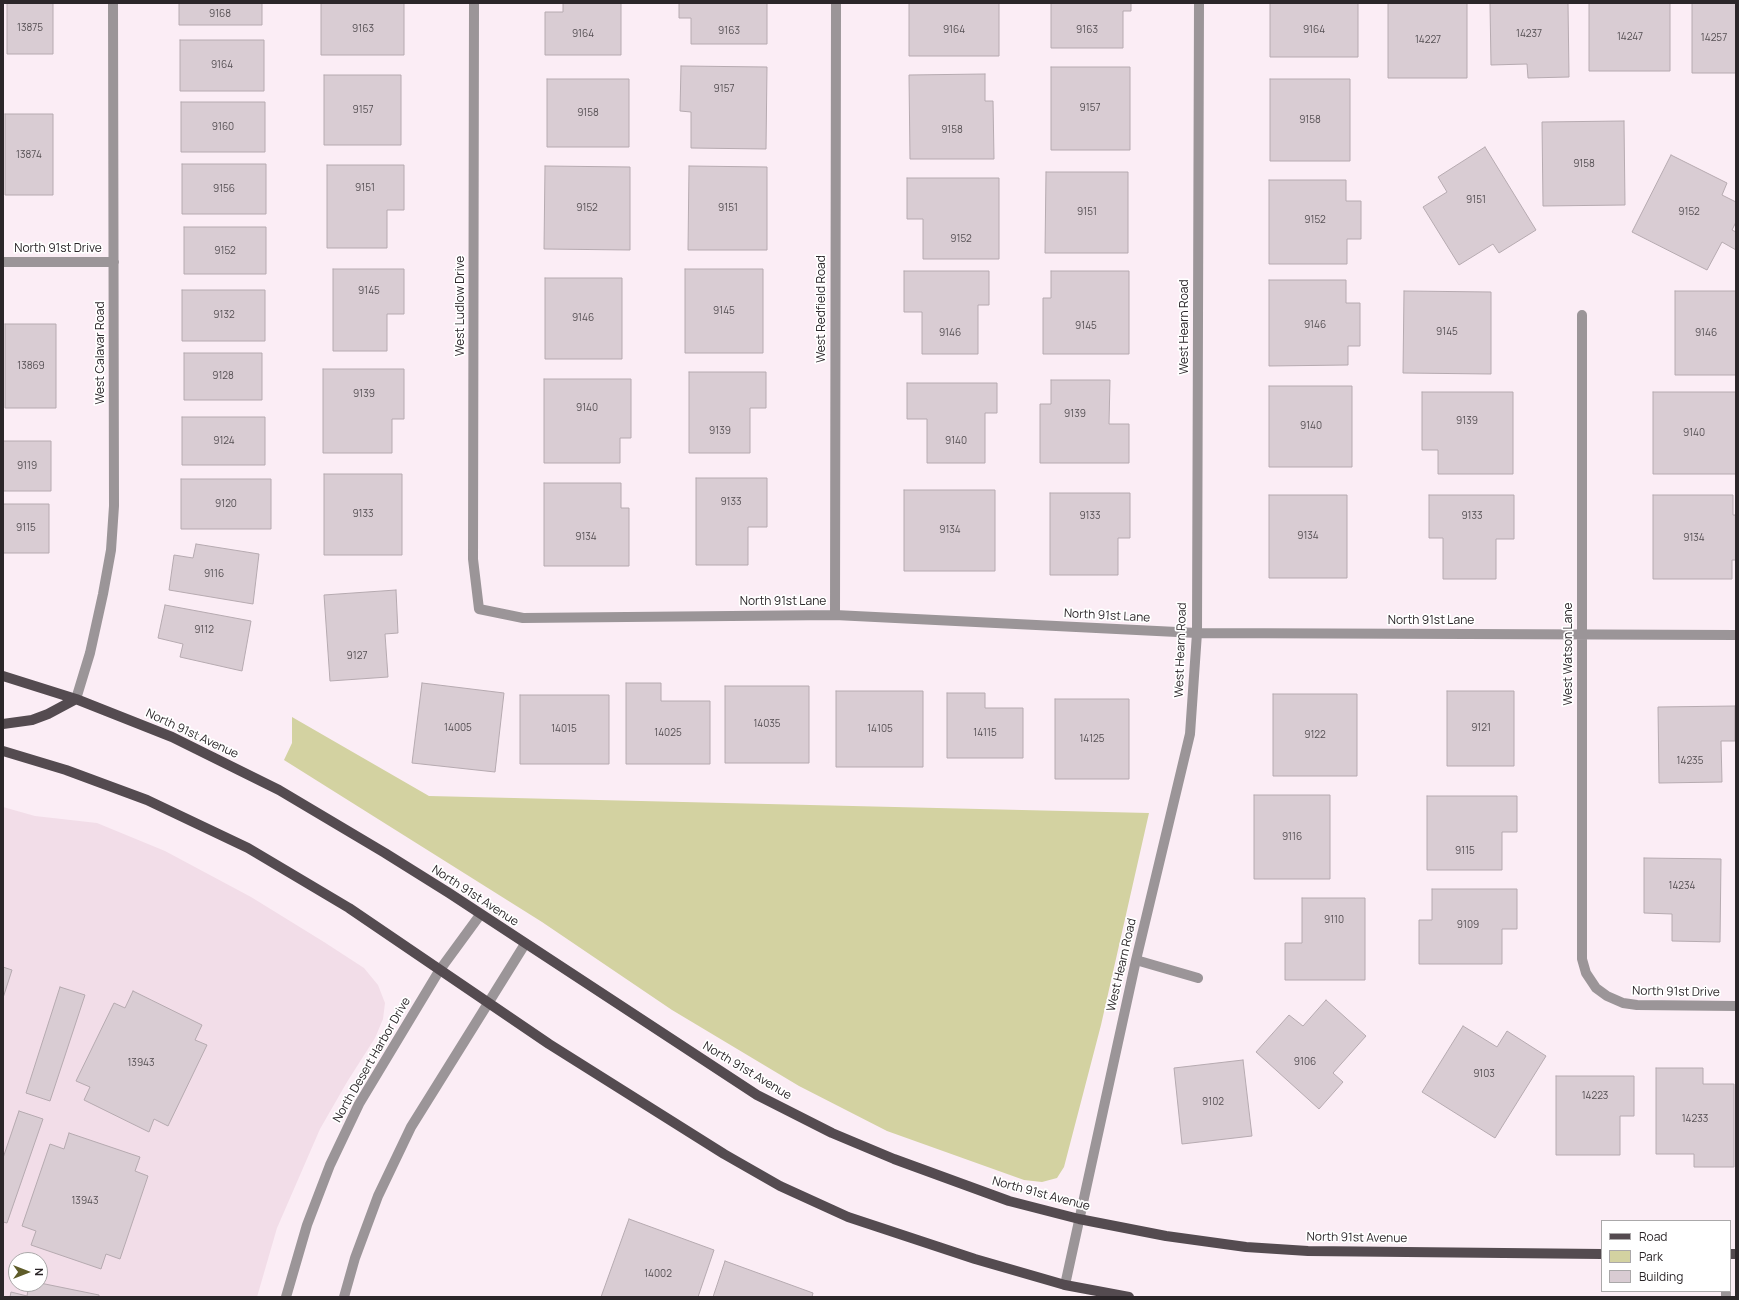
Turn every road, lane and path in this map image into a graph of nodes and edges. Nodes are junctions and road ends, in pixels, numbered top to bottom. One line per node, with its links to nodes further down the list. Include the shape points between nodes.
1 (113, 3): 6 (street, West Calavar Road)
2 (474, 3): 8 (street, West Ludlow Drive, via 473,559)
3 (836, 3): 9 (street, West Redfield Road)
4 (1199, 3): 10 (street, West Hearn Road)
5 (3, 262): 6 (street, North 91st Drive)
6 (114, 262): 14 (street, West Calavar Road, via 114,506 111,550 90,653)
7 (1582, 315): 11 (street, West Watson Lane)
8 (479, 609): 9 (street, North 91st Lane, via 523,618)
9 (835, 615): 10 (street, North 91st Lane)
10 (1196, 633): 11 (street, North 91st Lane); 19 (street, West Hearn Road, via 1190,734)
11 (1582, 635): 12 (street, North 91st Lane); 22 (street, West Watson Lane, via 1581,944 1586,973)
12 (1736, 635)
13 (3, 676): 14 (main road, North 91st Avenue)
14 (76, 698): 15 (main road, via 32,720); 17 (main road, North 91st Avenue, via 172,737 278,790 385,853)
15 (3, 724)
16 (3, 751): 20 (main road, via 66,770 147,800 248,848 349,908)
17 (480, 915): 18 (main road, North 91st Avenue); 20 (street, North Desert Harbor Drive)
18 (525, 944): 23 (street); 25 (main road, North 91st Avenue, via 756,1095 784,1110 894,1160 1009,1201)
19 (1136, 960): 21 (street); 25 (street, West Hearn Road)
20 (439, 971): 23 (main road); 28 (street, North Desert Harbor Drive, via 359,1104 330,1165 306,1225)
21 (1198, 978)
22 (1596, 988): 24 (street, North 91st Drive, via 1623,1003 1637,1005)
23 (487, 1003): 27 (main road, via 697,1137 780,1186 848,1217 975,1259); 29 (street, via 408,1133 376,1203 355,1258)
24 (1736, 1006)
25 (1079, 1219): 26 (main road, North 91st Avenue, via 1166,1236 1246,1247 1308,1251); 27 (street, West Hearn Road)
26 (1601, 1254)
27 (1065, 1284): 30 (main road)
28 (286, 1297)
29 (344, 1297)
30 (1129, 1297)

